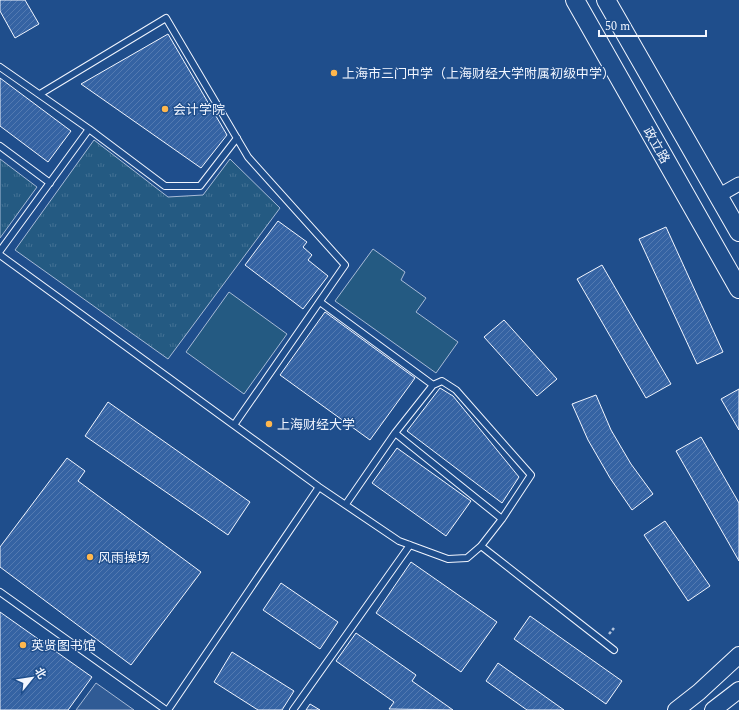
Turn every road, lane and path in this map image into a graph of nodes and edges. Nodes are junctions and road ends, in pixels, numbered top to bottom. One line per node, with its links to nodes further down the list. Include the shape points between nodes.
1 (575, 0): 14 (main road, 政立路)
2 (606, 0): 10 (main road)
3 (0, 67): 4 (lane)
4 (40, 94): 5 (lane); 6 (lane, via 166,18)
5 (90, 129): 6 (lane, via 165,186 200,186); 8 (lane)
6 (237, 138): 15 (lane, via 248,157 345,265)
7 (0, 146): 8 (lane)
8 (50, 183): 12 (lane)
9 (739, 184): 10 (street)
10 (718, 196): 11 (main road)
11 (739, 232)
12 (0, 251)
13 (0, 255): 17 (lane)
14 (739, 289)
15 (320, 302): 16 (lane); 17 (lane)
16 (434, 385): 18 (lane); 21 (lane, via 442,381 456,390 531,475)
17 (234, 425): 19 (lane)
18 (395, 433): 20 (lane); 21 (lane)
19 (319, 487): 20 (lane); 28 (lane)
20 (346, 504): 22 (lane, via 399,541)
21 (502, 519): 23 (lane)
22 (410, 545): 23 (lane, via 448,559 467,558); 29 (lane)
23 (481, 546): 25 (lane)
24 (0, 592): 28 (lane)
25 (614, 650)
26 (739, 655): 30 (street)
27 (739, 690): 31 (street)
28 (167, 710)
29 (293, 710)
30 (676, 710)
31 (713, 710)

